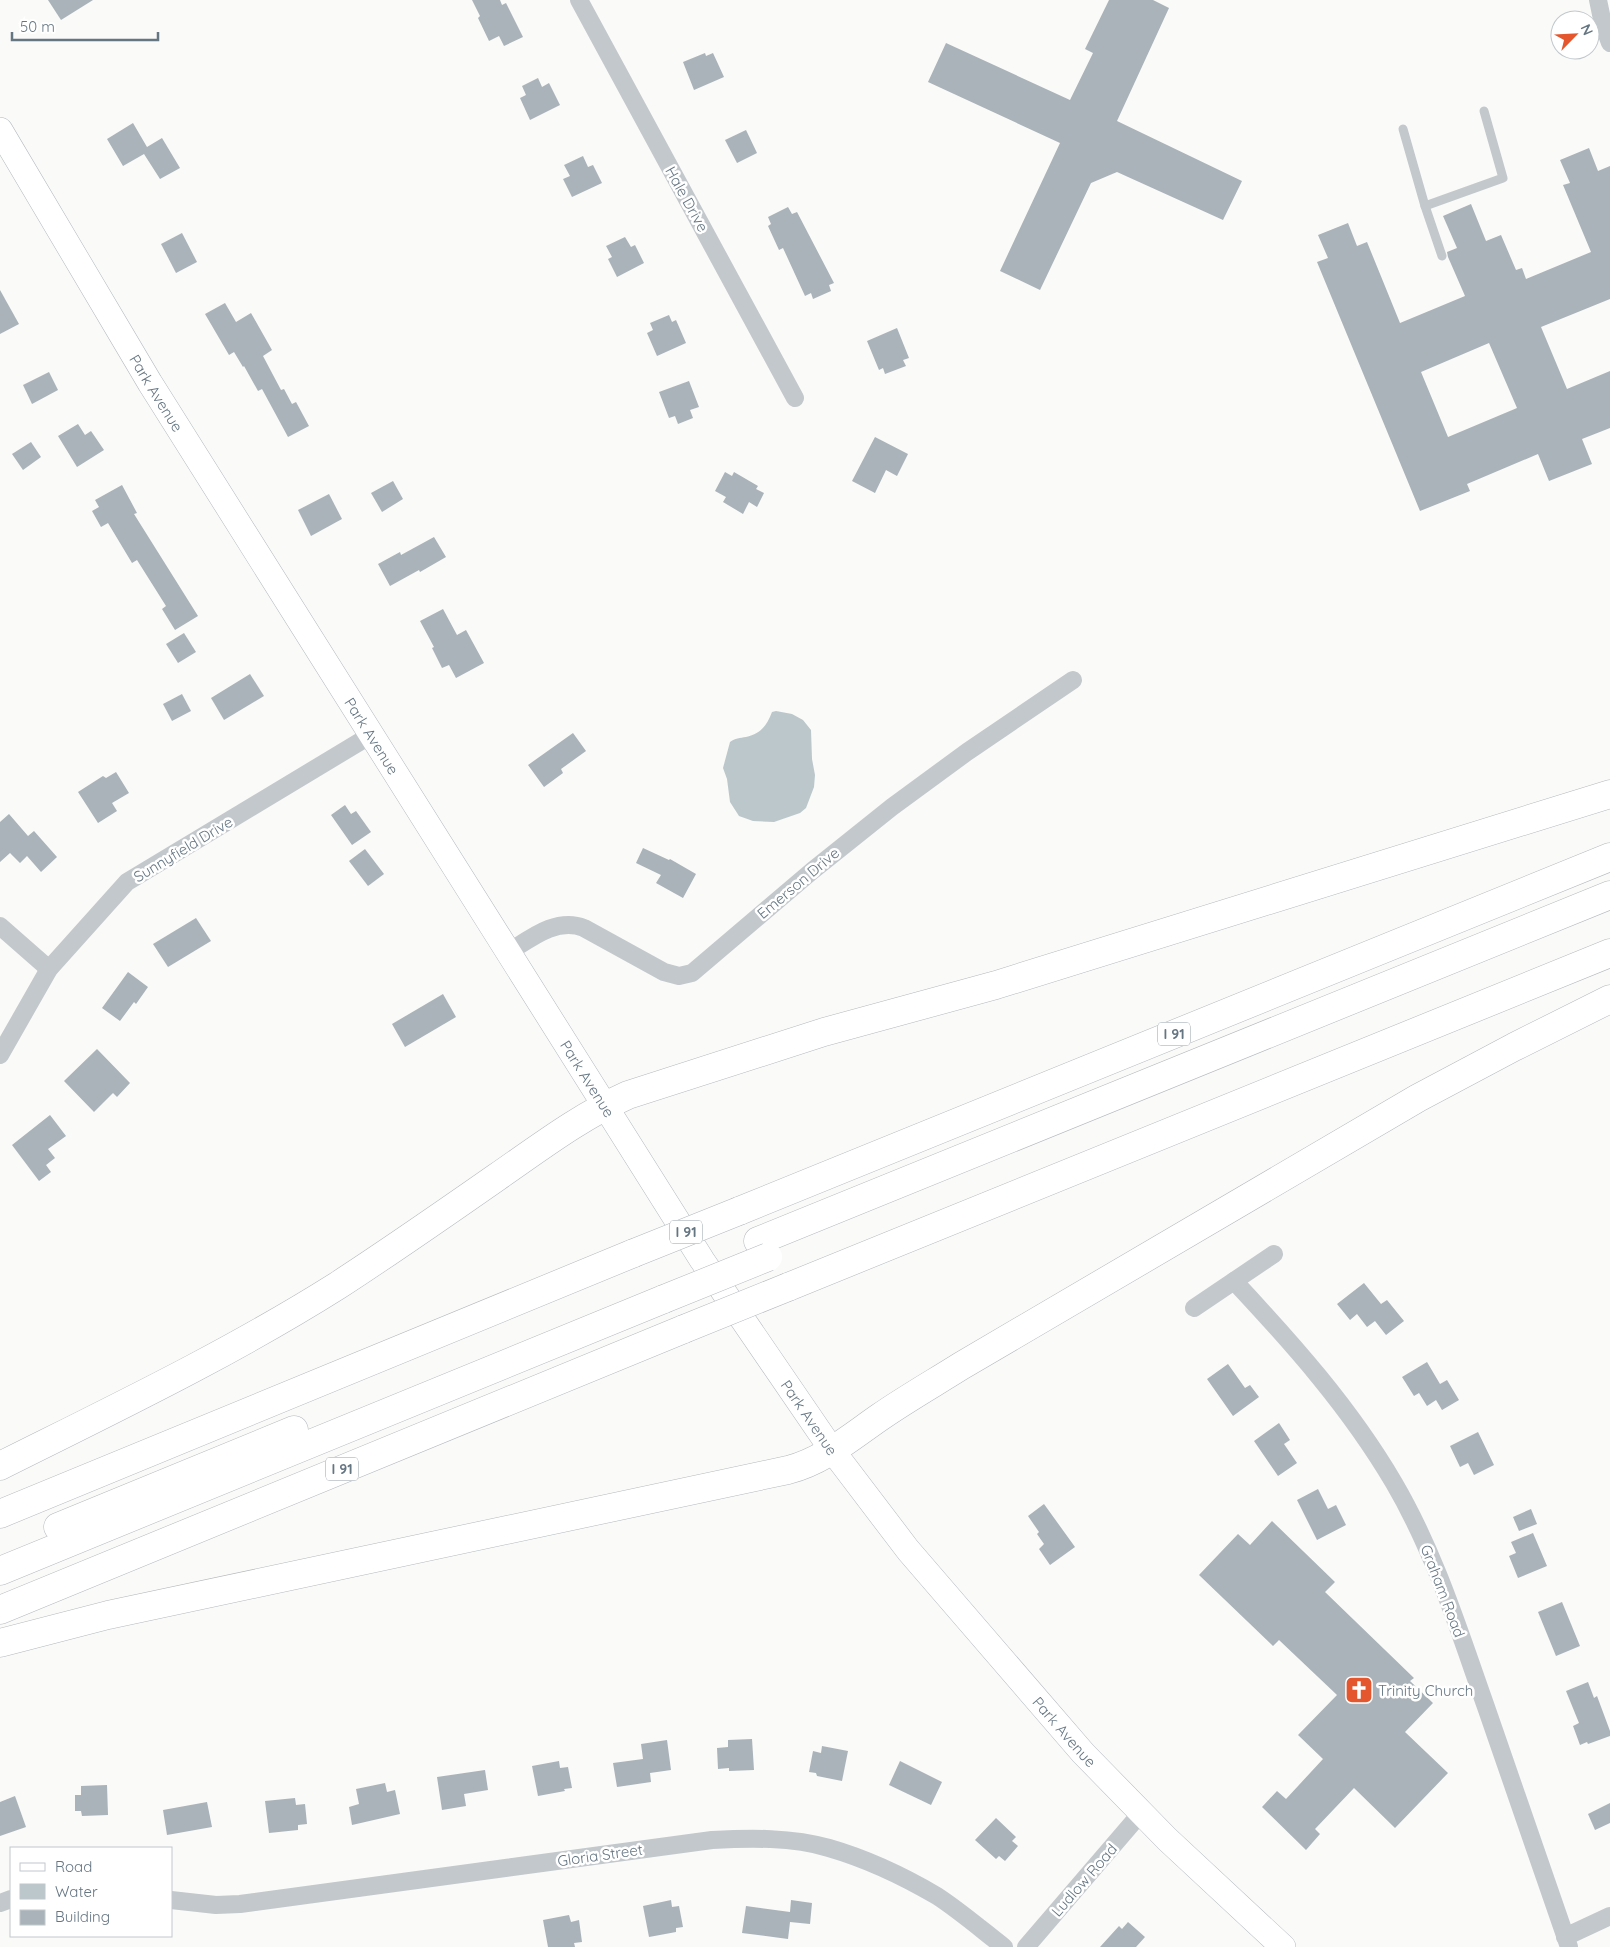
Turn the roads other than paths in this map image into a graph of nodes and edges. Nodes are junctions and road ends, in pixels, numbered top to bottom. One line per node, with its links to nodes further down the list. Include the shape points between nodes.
1 (579, 0): 9 (street, Hale Drive)
2 (1598, 0): 3 (street)
3 (1610, 43)
4 (1484, 111): 7 (lane, via 1503,178)
5 (1403, 129): 7 (lane)
6 (0, 130): 11 (main road, Park Avenue, via 150,383)
7 (1425, 206): 8 (lane)
8 (1442, 256)
9 (795, 398)
10 (1073, 680): 17 (street, Emerson Drive, via 966,752 892,807 812,870 692,973 679,976 664,972 571,924 544,932)
11 (371, 734): 17 (main road, Park Avenue); 19 (street, Sunnyfield Drive, via 127,882)
12 (1610, 794): 22 (highway, via 996,985 824,1032)
13 (1610, 857): 30 (highway, I 91, bridge)
14 (1610, 895): 23 (highway)
15 (1610, 914): 23 (highway)
16 (0, 926): 19 (street)
17 (509, 952): 22 (main road, Park Avenue)
18 (1610, 953): 33 (highway, I 91, bridge)
19 (49, 969): 21 (street, Sunnyfield Drive)
20 (1610, 999): 28 (highway, via 1377,1122 954,1371)
21 (0, 1055)
22 (606, 1105): 28 (main road, Park Avenue, via 724,1293); 29 (highway, via 389,1252 276,1323 172,1380)
23 (763, 1249): 26 (highway, bridge)
24 (1274, 1254): 25 (street)
25 (1234, 1281): 27 (street); 38 (street, Graham Road, via 1304,1357 1350,1415 1408,1509 1455,1618)
26 (659, 1291): 31 (highway); 32 (highway)
27 (1194, 1308)
28 (832, 1450): 34 (highway, via 788,1470 108,1615); 35 (main road, Park Avenue, via 903,1544 956,1607 1083,1753)
29 (0, 1466)
30 (0, 1514)
31 (0, 1551)
32 (0, 1571)
33 (0, 1610)
34 (0, 1643)
35 (1141, 1813): 40 (street, Ludlow Road); 41 (main road, Park Avenue)
36 (172, 1900): 39 (street, Gloria Street, via 240,1904 702,1841 750,1838 828,1848 890,1870 938,1897)
37 (1610, 1916): 38 (street)
38 (1567, 1942)
39 (1004, 1947)
40 (1026, 1947)
41 (1283, 1947)

